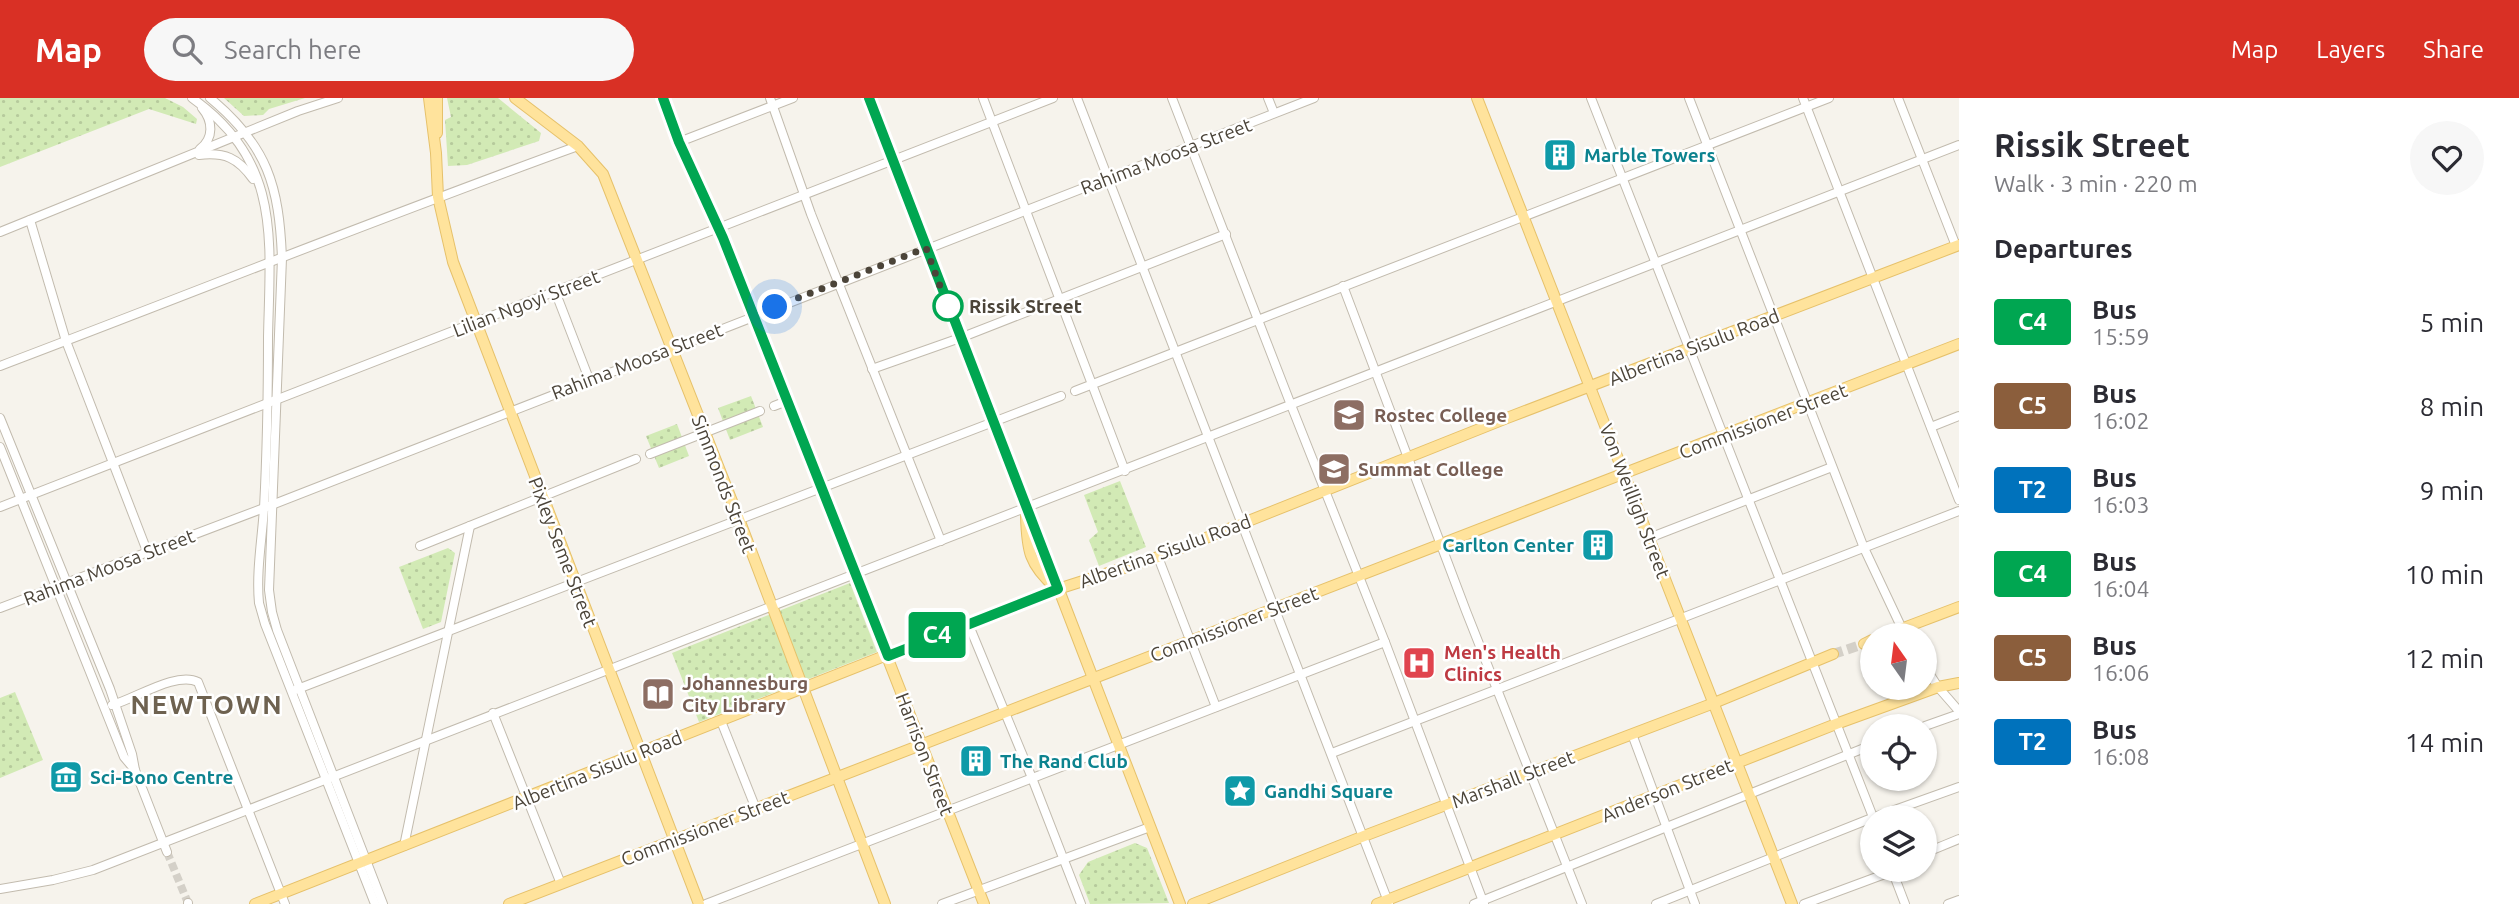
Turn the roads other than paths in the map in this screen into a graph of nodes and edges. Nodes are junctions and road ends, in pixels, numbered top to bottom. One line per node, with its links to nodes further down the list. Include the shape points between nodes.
1 (193, 98): 26 (street); 33 (street, via 209,118 211,132 206,144)
2 (210, 98): 25 (street)
3 (338, 98): 25 (street)
4 (429, 98): 32 (main road)
5 (438, 98): 32 (main road)
6 (515, 98): 31 (main road, Simmonds Street)
7 (663, 98): 27 (main road, Harrison Street)
8 (793, 98): 21 (street)
9 (869, 98): 34 (main road)
10 (983, 98): 24 (street)
11 (1052, 98): 24 (street, Lilian Ngoyi Street)
12 (1077, 98): 36 (street)
13 (1268, 98): 23 (street)
14 (1314, 98): 23 (street, Rahima Moosa Street)
15 (1477, 98): 43 (main road, Von Weilligh Street)
16 (1591, 98): 37 (street)
17 (1689, 98): 29 (street)
18 (1829, 98): 22 (street)
19 (1898, 98): 35 (street)
20 (1172, 99): 28 (street)
21 (772, 102): 27 (street); 40 (street)
22 (1804, 102): 29 (street); 39 (street)
23 (1274, 113): 28 (street, Rahima Moosa Street)
24 (992, 121): 34 (street, Lilian Ngoyi Street); 42 (street)
25 (245, 133): 26 (street); 51 (street, via 263,158 277,194)
26 (235, 136): 33 (street); 38 (street)
27 (679, 142): 45 (main road, Harrison Street)
28 (1192, 145): 36 (street, Rahima Moosa Street); 48 (street)
29 (1707, 145): 37 (street); 46 (street)
30 (1959, 145): 35 (street)
31 (578, 146): 41 (street); 52 (main road, Simmonds Street, via 603,174)
32 (436, 153): 41 (main road, Pixley Seme Street)
33 (190, 157): 38 (street, via 227,155 246,169); 44 (street)
34 (892, 160): 40 (street, Lilian Ngoyi Street); 49 (main road)
35 (1922, 160): 39 (street); 50 (street)
36 (1108, 178): 42 (street, Rahima Moosa Street); 55 (street)
37 (1623, 178): 43 (street); 53 (street)
38 (260, 188): 54 (street, via 267,211)
39 (1840, 193): 46 (street); 56 (street)
40 (804, 195): 45 (street, Lilian Ngoyi Street); 57 (street)
41 (438, 197): 51 (street); 65 (main road, Pixley Seme Street, via 450,251)
42 (1026, 210): 49 (street, Rahima Moosa Street); 60 (street)
43 (1523, 216): 58 (street); 61 (main road, Von Weilligh Street)
44 (30, 220): 47 (street); 67 (street)
45 (718, 228): 52 (street, Lilian Ngoyi Street); 62 (main road, Harrison Street)
46 (1739, 230): 53 (street); 63 (street)
47 (0, 233)
48 (1226, 234): 55 (street); 64 (street)
49 (926, 248): 57 (street, Rahima Moosa Street); 66 (main road)
50 (1958, 249): 56 (main road, Albertina Sisulu Road)
51 (282, 258): 54 (street); 81 (street)
52 (638, 259): 59 (street, Lilian Ngoyi Street); 69 (main road, Simmonds Street)
53 (1656, 262): 61 (street); 70 (street)
54 (271, 263): 67 (street); 83 (street)
55 (1143, 266): 60 (street); 71 (street)
56 (1873, 278): 63 (main road, Albertina Sisulu Road); 73 (street)
57 (839, 283): 62 (street, Rahima Moosa Street); 74 (street)
58 (1343, 286): 64 (street); 75 (street)
59 (555, 291): 65 (street, Lilian Ngoyi Street); 76 (street)
60 (1059, 299): 66 (street); 77 (street)
61 (1556, 301): 75 (street); 78 (main road, Von Weilligh Street)
62 (753, 315): 69 (street, Rahima Moosa Street); 82 (main road, Harrison Street)
63 (1774, 317): 70 (main road, Albertina Sisulu Road); 84 (street)
64 (1259, 320): 71 (street); 85 (street)
65 (476, 322): 81 (street, Lilian Ngoyi Street); 87 (main road, Pixley Seme Street)
66 (960, 338): 74 (street); 91 (main road)
67 (66, 341): 72 (street); 101 (street)
68 (1959, 344): 73 (main road, Commissioner Street)
69 (672, 347): 76 (street, Rahima Moosa Street); 93 (main road, Simmonds Street)
70 (1691, 349): 78 (main road, Albertina Sisulu Road); 94 (street)
71 (1175, 353): 77 (street); 95 (street)
72 (0, 366)
73 (1907, 366): 84 (main road, Commissioner Street); 92 (street)
74 (872, 369): 98 (street)
75 (1376, 373): 85 (street); 99 (street)
76 (589, 379): 87 (street, Rahima Moosa Street)
77 (1092, 384): 79 (street); 103 (street)
78 (1590, 387): 99 (main road, Albertina Sisulu Road); 104 (main road, Von Weilligh Street)
79 (1075, 391)
80 (1061, 396): 91 (street)
81 (277, 399): 83 (street, Lilian Ngoyi Street); 112 (street)
82 (787, 401): 86 (street); 105 (main road, Harrison Street)
83 (268, 404): 101 (street, Lilian Ngoyi Street); 112 (street)
84 (1808, 404): 94 (main road, Commissioner Street); 102 (street)
85 (1291, 405): 95 (street); 106 (street)
86 (774, 406)
87 (511, 411): 108 (main road, Pixley Seme Street); 112 (street, Rahima Moosa Street)
88 (760, 411): 93 (street)
89 (1959, 416): 92 (street)
90 (0, 418): 107 (street)
91 (992, 422): 98 (street); 114 (main road)
92 (1931, 427): 111 (street)
93 (704, 434): 97 (street); 116 (main road, Simmonds Street)
94 (1725, 435): 104 (main road, Commissioner Street); 110 (street)
95 (1209, 438): 103 (street); 117 (street)
96 (0, 447): 109 (street)
97 (650, 454)
98 (907, 455): 105 (street); 120 (street)
99 (1408, 457): 106 (main road, Albertina Sisulu Road); 121 (street)
100 (636, 459): 108 (street)
101 (113, 463): 107 (street, Lilian Ngoyi Street); 124 (street)
102 (1832, 467): 110 (street); 123 (street)
103 (1125, 471): 114 (street)
104 (1625, 474): 119 (main road, Von Weilligh Street); 121 (main road, Commissioner Street)
105 (821, 488): 116 (street); 126 (main road, Harrison Street)
106 (1325, 491): 117 (main road, Albertina Sisulu Road); 127 (street)
107 (33, 494): 109 (street, Lilian Ngoyi Street); 129 (street)
108 (542, 497): 118 (street); 130 (main road, Pixley Seme Street)
109 (22, 499): 113 (street, Lilian Ngoyi Street); 131 (street)
110 (1749, 499): 119 (street); 128 (street)
111 (1959, 500)
112 (268, 506): 124 (street, Rahima Moosa Street); 138 (street); 142 (street, via 259,598)
113 (0, 507)
114 (1026, 508): 120 (street); 132 (main road)
115 (1959, 511): 123 (street)
116 (739, 519): 130 (street); 133 (main road, Simmonds Street)
117 (1243, 524): 125 (main road, Albertina Sisulu Road); 136 (street)
118 (470, 526): 122 (street); 144 (street)
119 (1649, 538): 137 (main road, Von Weilligh Street)
120 (941, 541): 126 (street)
121 (1441, 545): 127 (main road, Commissioner Street); 157 (street)
122 (420, 546)
123 (1864, 548): 128 (street); 140 (street)
124 (147, 551): 129 (street, Rahima Moosa Street)
125 (1158, 557): 132 (main road, Albertina Sisulu Road); 145 (street)
126 (856, 573): 133 (street); 148 (main road, Harrison Street)
127 (1359, 576): 136 (main road, Commissioner Street); 146 (street)
128 (1780, 581): 137 (street); 149 (street)
129 (67, 582): 131 (street, Rahima Moosa Street); 160 (street)
130 (575, 583): 144 (street); 150 (main road, Pixley Seme Street)
131 (56, 587): 135 (street, Rahima Moosa Street); 159 (street)
132 (1058, 589): 139 (main road, Albertina Sisulu Road); 152 (main road)
133 (772, 606): 150 (street); 155 (main road, Simmonds Street)
134 (1959, 607): 141 (main road)
135 (0, 608)
136 (1276, 608): 145 (main road, Commissioner Street); 151 (street)
137 (1682, 620): 157 (street); 158 (main road, Von Weilligh Street)
138 (274, 621): 142 (street); 156 (street)
139 (968, 623): 148 (main road, Albertina Sisulu Road); 162 (street)
140 (1899, 623)
141 (1923, 623)
142 (265, 624): 143 (street); 156 (street)
143 (255, 628)
144 (448, 632): 156 (street); 170 (street)
145 (1190, 641): 152 (main road, Commissioner Street); 161 (street)
146 (1385, 642): 151 (street); 167 (street)
147 (1833, 654): 149 (main road, Marshall Street)
148 (888, 656): 155 (main road, Albertina Sisulu Road); 171 (main road, Harrison Street)
149 (1812, 662): 158 (main road, Marshall Street); 168 (street)
150 (608, 670): 163 (street); 174 (main road, Pixley Seme Street)
151 (1302, 673): 161 (street); 175 (street)
152 (1093, 678): 162 (main road, Commissioner Street); 172 (main road)
153 (1959, 683): 154 (main road, Anderson Street)
154 (1938, 687): 164 (street); 168 (main road, Anderson Street)
155 (803, 688): 165 (main road, Albertina Sisulu Road); 181 (main road, Simmonds Street)
156 (296, 690): 180 (street)
157 (1497, 690): 167 (street); 179 (street)
158 (1714, 703): 169 (main road, Marshall Street); 177 (main road, Von Weilligh Street)
159 (103, 705): 160 (street); 178 (street, via 124,757)
160 (115, 705): 178 (street); 191 (street, via 173,681 198,682)
161 (1216, 707): 172 (street)
162 (1005, 711): 171 (main road, Commissioner Street); 182 (street)
163 (493, 713): 170 (street); 186 (street)
164 (1959, 713): 166 (street)
165 (721, 721): 174 (main road, Albertina Sisulu Road); 190 (street)
166 (1937, 721)
167 (1415, 722): 175 (street); 187 (street)
168 (1836, 724): 176 (street); 177 (main road, Anderson Street)
169 (1632, 734): 179 (main road, Marshall Street); 185 (street)
170 (425, 741): 180 (street); 201 (street)
171 (921, 745): 181 (main road, Commissioner Street); 192 (main road, Harrison Street)
172 (1118, 745): 182 (street); 195 (main road)
173 (1860, 749): 176 (street)
174 (640, 753): 186 (main road, Albertina Sisulu Road); 199 (main road, Pixley Seme Street)
175 (1332, 753): 196 (street)
176 (1847, 754): 184 (street); 188 (street)
177 (1737, 762): 184 (main road, Von Weilligh Street); 185 (main road, Anderson Street)
178 (135, 770): 202 (street)
179 (1530, 773): 187 (main road, Marshall Street); 197 (street)
180 (331, 777): 191 (street); 206 (street)
181 (836, 778): 190 (main road, Commissioner Street); 200 (main road, Simmonds Street)
182 (1032, 778): 192 (street); 205 (street)
183 (1959, 787): 189 (street)
184 (1749, 792): 194 (street); 204 (main road, Von Weilligh Street)
185 (1656, 794): 194 (street); 197 (main road, Anderson Street)
186 (527, 798): 201 (main road, Albertina Sisulu Road); 211 (street)
187 (1448, 804): 196 (main road, Marshall Street); 207 (street)
188 (1868, 805)
189 (1909, 805)
190 (756, 809): 199 (main road, Commissioner Street)
191 (249, 811): 202 (street); 215 (street)
192 (947, 811): 200 (street); 213 (main road, Harrison Street)
193 (1860, 823): 204 (street)
194 (1667, 826): 208 (street); 214 (street)
195 (1150, 827): 205 (street); 229 (main road)
196 (1364, 836): 217 (street); 230 (main road, Marshall Street)
197 (1554, 836): 207 (main road, Anderson Street); 208 (street)
198 (1959, 839): 203 (street)
199 (674, 841): 211 (main road, Commissioner Street); 223 (main road, Pixley Seme Street)
200 (862, 844): 224 (street); 225 (main road, Simmonds Street)
201 (404, 845): 206 (main road, Albertina Sisulu Road)
202 (165, 847): 212 (street, via 93,870)
203 (1937, 848)
204 (1774, 856): 214 (street); 234 (main road, Von Weilligh Street)
205 (1063, 859): 213 (street); 228 (street)
206 (363, 862): 215 (main road, Albertina Sisulu Road); 220 (street); 221 (street)
207 (1470, 867): 217 (main road, Anderson Street); 218 (street)
208 (1567, 868): 218 (street); 231 (street)
209 (1861, 882): 235 (street)
210 (1897, 882): 236 (street)
211 (561, 884): 222 (main road, Commissioner Street)
212 (0, 889)
213 (978, 890): 226 (street); 227 (main road, Harrison Street)
214 (1690, 890): 232 (street); 233 (street)
215 (283, 899): 219 (main road, Albertina Sisulu Road)
216 (1959, 900): 237 (street)
217 (1385, 903)
218 (1480, 903)
219 (255, 904)
220 (375, 904)
221 (383, 904)
222 (511, 904)
223 (699, 904)
224 (706, 904)
225 (885, 904)
226 (942, 904)
227 (984, 904)
228 (1081, 904)
229 (1180, 904)
230 (1193, 904)
231 (1582, 904)
232 (1656, 904)
233 (1695, 904)
234 (1792, 904)
235 (1804, 904)
236 (1905, 904)
237 (1948, 904)

